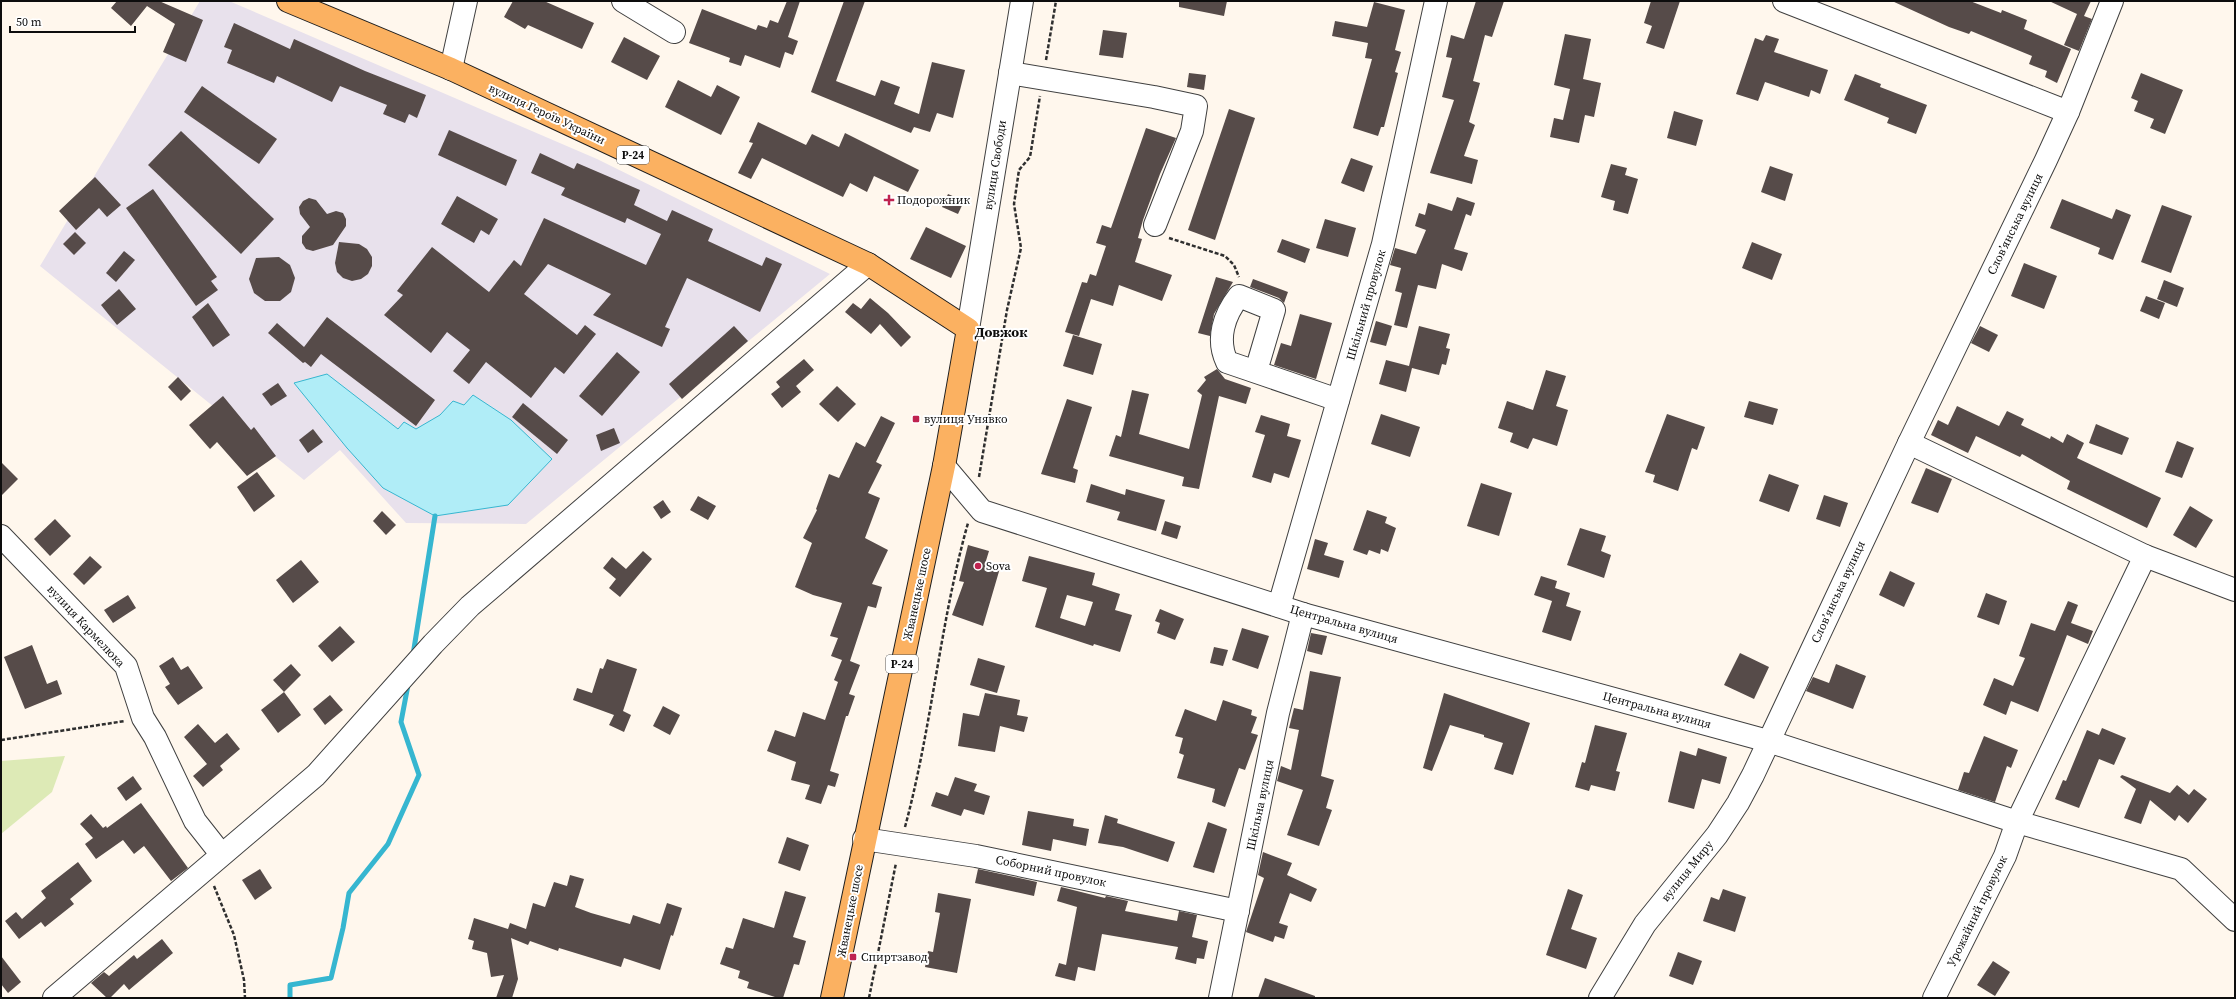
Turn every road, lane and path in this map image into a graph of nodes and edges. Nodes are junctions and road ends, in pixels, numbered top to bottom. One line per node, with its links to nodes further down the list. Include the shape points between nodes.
1 (288, 1): 9 (main road, вулиця Героїв України / Р-24)
2 (466, 1): 9 (street)
3 (623, 1): 8 (street)
4 (1022, 1): 10 (street, вулиця Свободи)
5 (1436, 1): 17 (street, Шкільний провулок, via 1384,244)
6 (1784, 1): 11 (street)
7 (2112, 1): 11 (street, Словʼянська вулиця)
8 (674, 32)
9 (451, 69): 13 (main road, вулиця Героїв України / Р-24)
10 (1010, 73): 12 (street, via 1196,106 1192,131); 15 (street, вулиця Свободи)
11 (2068, 112): 18 (street, Словʼянська вулиця)
12 (1155, 225): 14 (path, via 1158,232 1164,236 1226,256 1234,265 1240,279)
13 (868, 264): 15 (main road, вулиця Героїв України / Р-24); 30 (street, via 470,606 316,775)
14 (1239, 296): 16 (street, via 1274,310); 16 (street, via 1228,315 1221,336 1222,352 1227,362)
15 (968, 329): 19 (main road, Жванецьке шосе / Р-24)
16 (1256, 371): 17 (street)
17 (1338, 400): 23 (street, Шкільний провулок)
18 (1909, 444): 21 (street); 27 (street, Словʼянська вулиця)
19 (944, 466): 23 (street, Центральна вулиця, via 982,512); 29 (main road, Жванецьке шосе / Р-24)
20 (1, 536): 25 (street, вулиця Кармелюка, via 126,666)
21 (2146, 556): 22 (street); 28 (street)
22 (2235, 590)
23 (1279, 606): 24 (street, Центральна вулиця)
24 (1303, 614): 27 (street, Центральна вулиця); 31 (street, Шкільна вулиця, via 1278,713)
25 (143, 718): 26 (path); 30 (street, вулиця Кармелюка, via 155,737)
26 (1, 740)
27 (1768, 741): 28 (street, Центральна вулиця); 37 (street, вулиця Миру, via 1738,803 1717,835 1645,924)
28 (2017, 822): 32 (street, Центральна вулиця, via 2181,869); 38 (street, Урожайний провулок, via 2005,856)
29 (864, 839): 31 (street, Соборний провулок, via 976,856); 35 (main road, Жванецьке шосе / Р-24)
30 (214, 860): 33 (street); 34 (path, via 244,980)
31 (1238, 911): 36 (street, Шкільна вулиця)
32 (2235, 920)
33 (54, 998)
34 (245, 998)
35 (832, 998)
36 (1220, 998)
37 (1600, 998)
38 (1934, 998)

